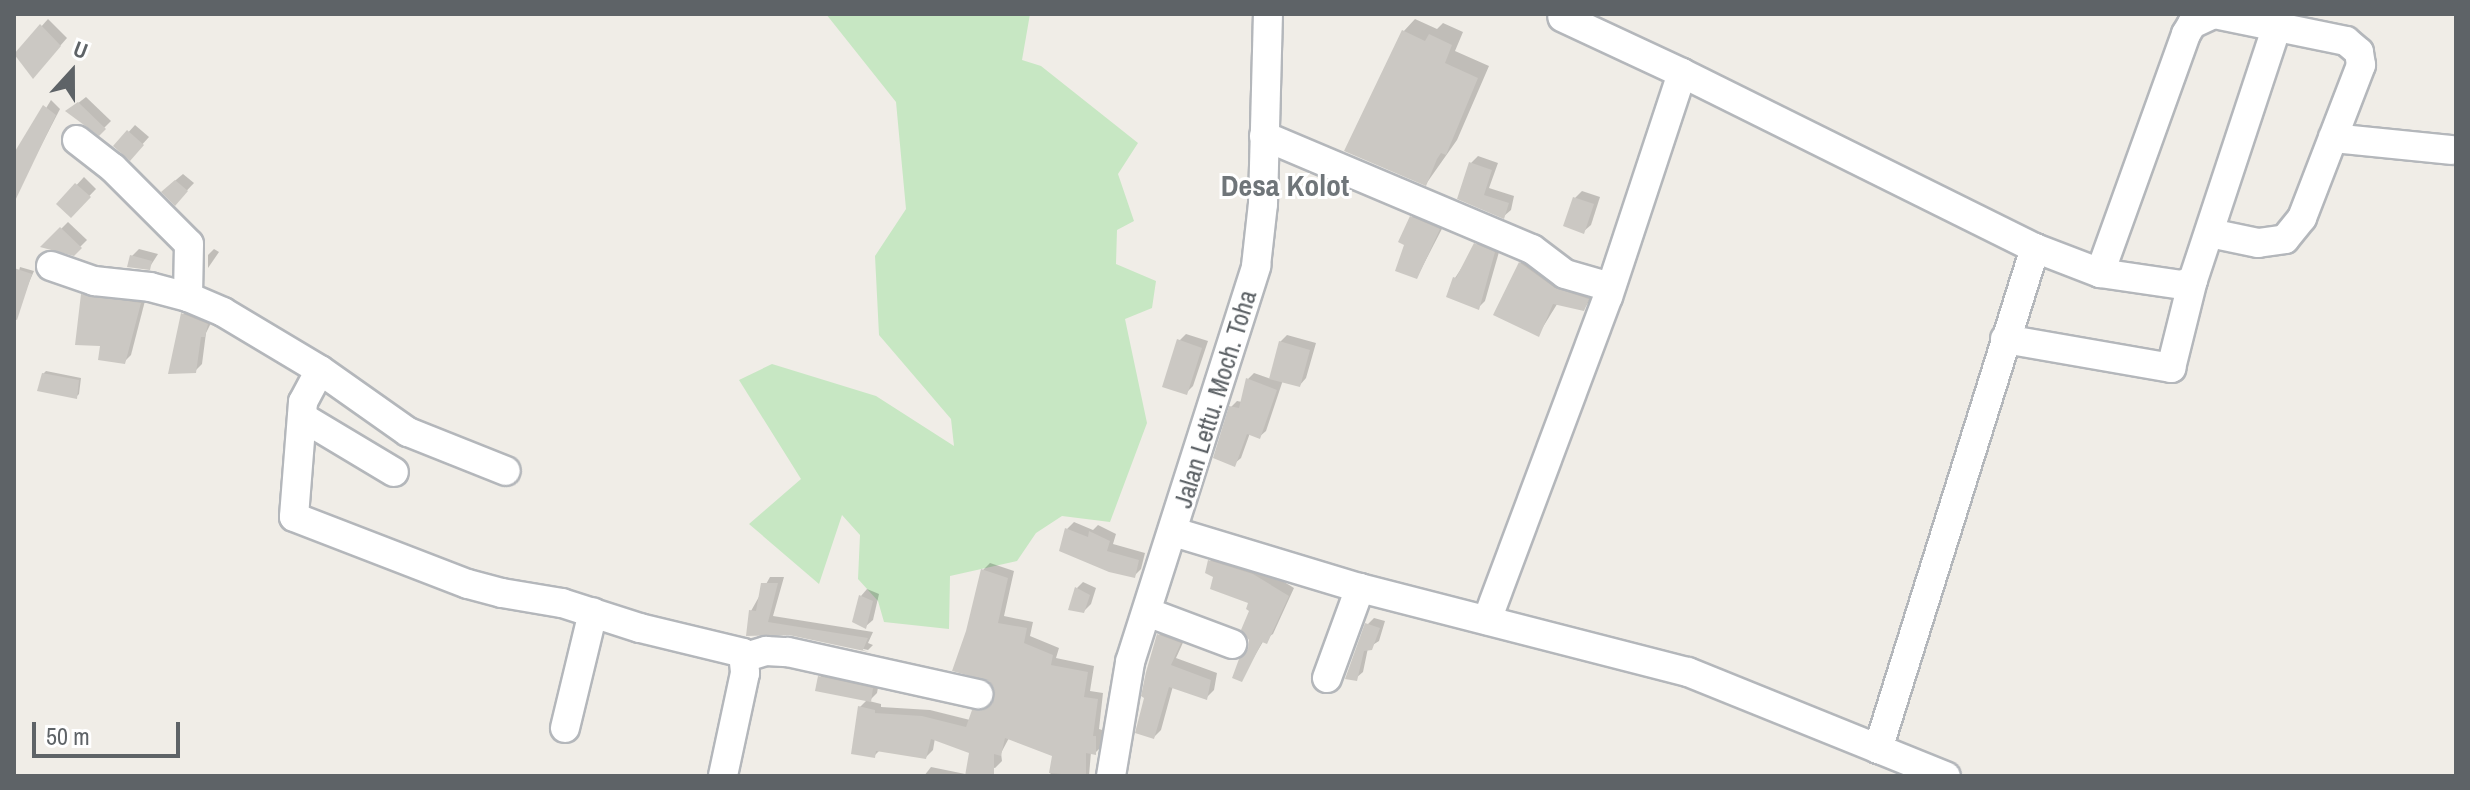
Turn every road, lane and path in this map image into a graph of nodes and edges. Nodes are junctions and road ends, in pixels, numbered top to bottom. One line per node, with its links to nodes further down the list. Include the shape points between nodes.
1 (1268, 14): 6 (street, Jalan Lettu. Moch. Toha)
2 (2214, 14): 4 (street); 13 (street, via 2192,24 2186,34)
3 (1562, 17): 5 (street)
4 (2277, 26): 7 (street, via 2346,41 2359,52 2361,65); 10 (street)
5 (1682, 73): 11 (street); 15 (street)
6 (1264, 136): 15 (street, via 1532,249 1565,274); 22 (street, Jalan Lettu. Moch. Toha, via 1256,266)
7 (2333, 138): 9 (street); 10 (street, via 2302,218 2285,239 2258,243)
8 (77, 140): 16 (street, via 189,244)
9 (2451, 150)
10 (2210, 233): 14 (street)
11 (2035, 248): 13 (street); 17 (street)
12 (51, 266): 16 (street, via 94,281)
13 (2100, 273): 14 (street, via 2182,285)
14 (2193, 280): 17 (street, via 2171,368)
15 (1610, 287): 26 (street)
16 (188, 297): 18 (street)
17 (2005, 339): 32 (street)
18 (320, 370): 19 (street, via 303,402); 20 (street, via 408,432)
19 (302, 417): 21 (street); 24 (street, via 293,498 297,519 468,584)
20 (506, 471)
21 (394, 472)
22 (1174, 532): 23 (street); 25 (street, Jalan Lettu. Moch. Toha)
23 (1360, 588): 26 (street); 29 (street)
24 (593, 612): 28 (street, via 734,649); 31 (street)
25 (1147, 612): 27 (street); 34 (street, Jalan Lettu. Moch. Toha, via 1125,683)
26 (1487, 620): 32 (street, via 1688,672)
27 (1232, 644)
28 (746, 657): 30 (street, via 788,652); 33 (street)
29 (1327, 678)
30 (978, 694)
31 (565, 728)
32 (1878, 749): 35 (street)
33 (723, 776)
34 (1111, 776)
35 (1946, 776)

